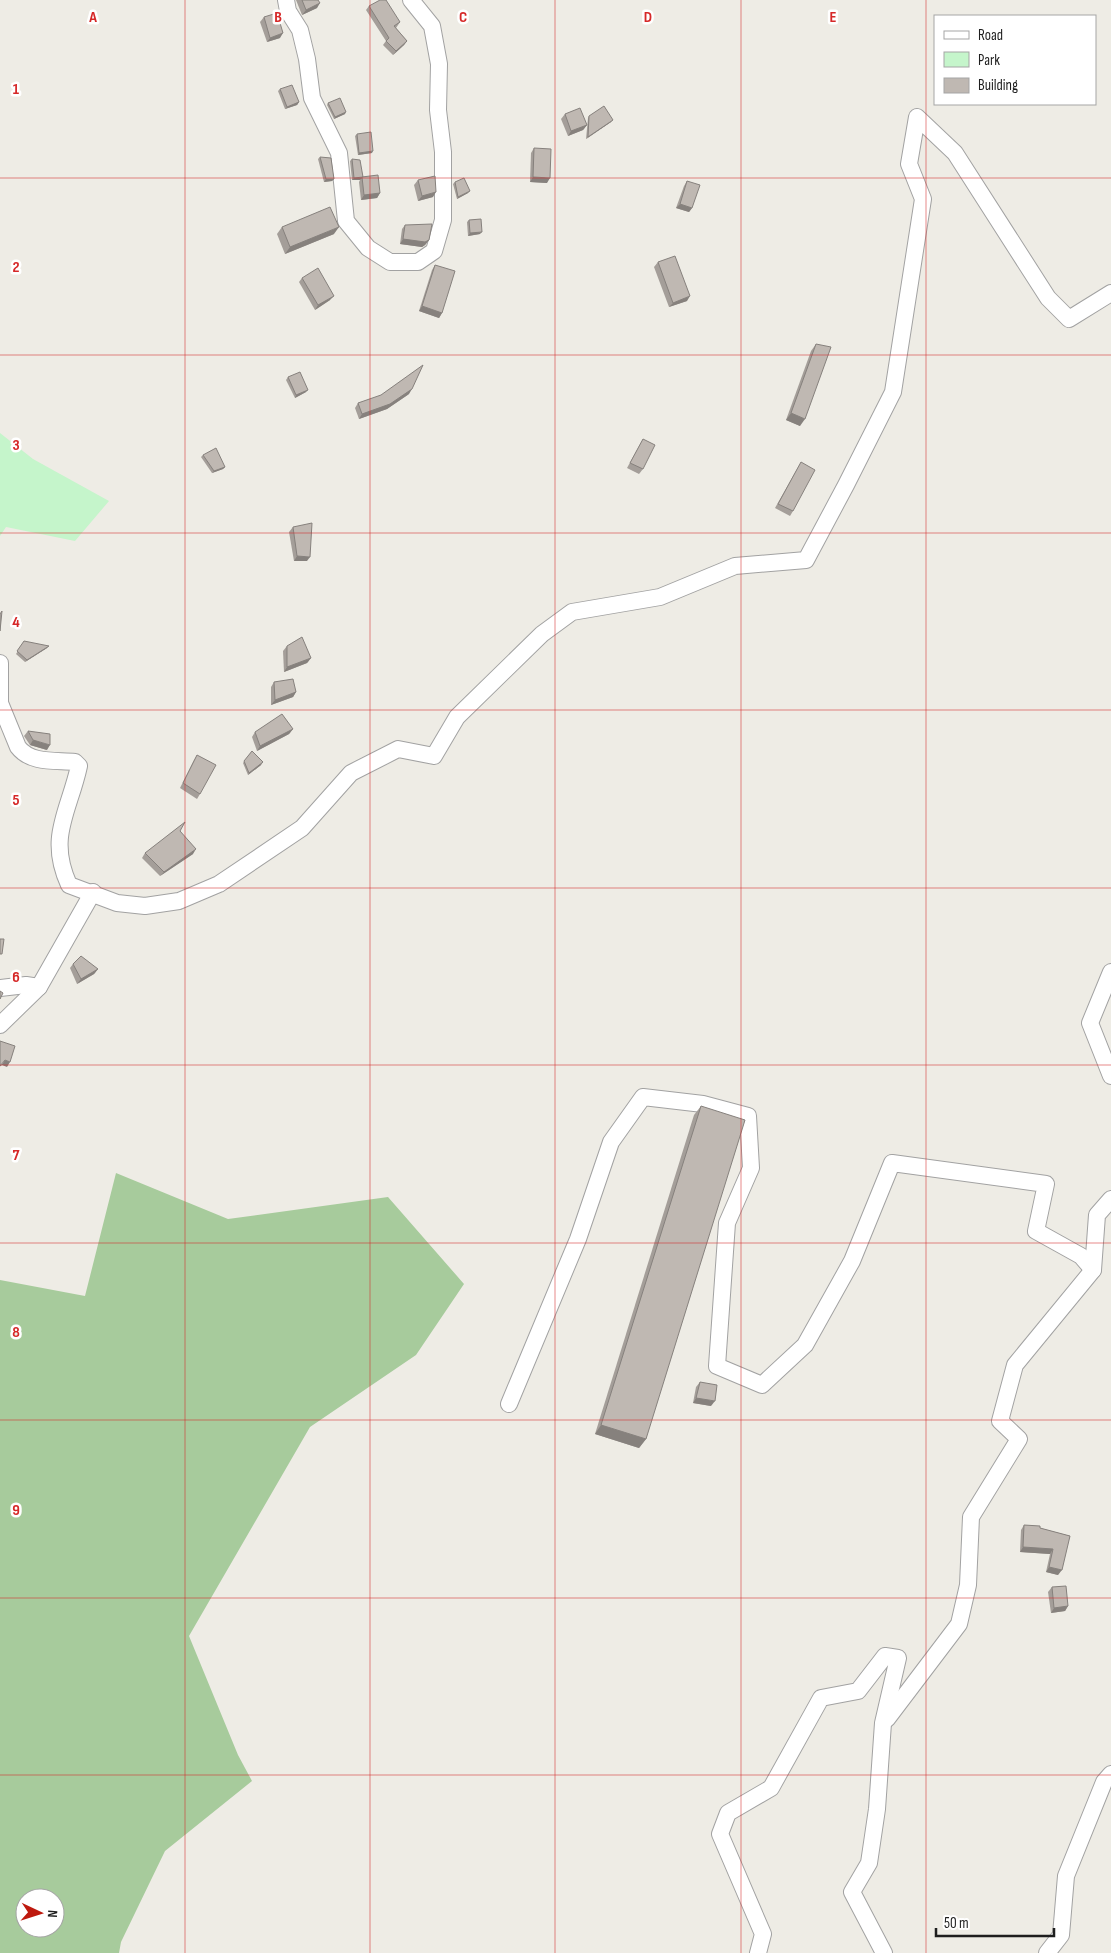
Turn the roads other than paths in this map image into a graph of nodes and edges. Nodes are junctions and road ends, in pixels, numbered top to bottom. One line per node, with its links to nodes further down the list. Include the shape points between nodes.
1 (286, 0): 2 (street, via 300,30 312,98 339,154 346,221 368,248 390,262 418,262 434,251 443,220 443,152 438,110 439,64 432,26)
2 (411, 0)
3 (1111, 293): 5 (street, via 1069,319 1048,298 955,153 918,117 909,164 923,198 893,392 806,560 735,566 660,597 572,612 542,634 457,717 434,756 398,749 351,773 302,828 219,884 178,901 146,906 117,903)
4 (0, 663): 5 (street, via 0,703 18,747 36,759 75,762 79,766 62,822 60,866 69,885)
5 (92, 892): 7 (street)
6 (1111, 972): 10 (street, via 1090,1023)
7 (38, 987): 8 (street); 9 (street)
8 (0, 988)
9 (0, 1025)
10 (1111, 1076)
11 (1111, 1199): 12 (street, via 1097,1215)
12 (1093, 1270): 13 (street, via 1081,1256 1036,1231 1046,1184 892,1163 852,1262 805,1345 762,1386 717,1366 727,1223 751,1168 748,1116 703,1104 644,1097 611,1142 578,1239); 14 (street, via 1015,1365 1000,1420 1019,1439 971,1517 968,1585 959,1624)
13 (509, 1404)
14 (883, 1723): 16 (street, via 898,1658 885,1656 858,1691 821,1698 771,1788 728,1813 720,1834 764,1934); 17 (street, via 877,1809 869,1863 852,1892)
15 (1111, 1774): 18 (street, via 1104,1782 1066,1876 1062,1935)
16 (758, 1953)
17 (884, 1953)
18 (1047, 1953)

